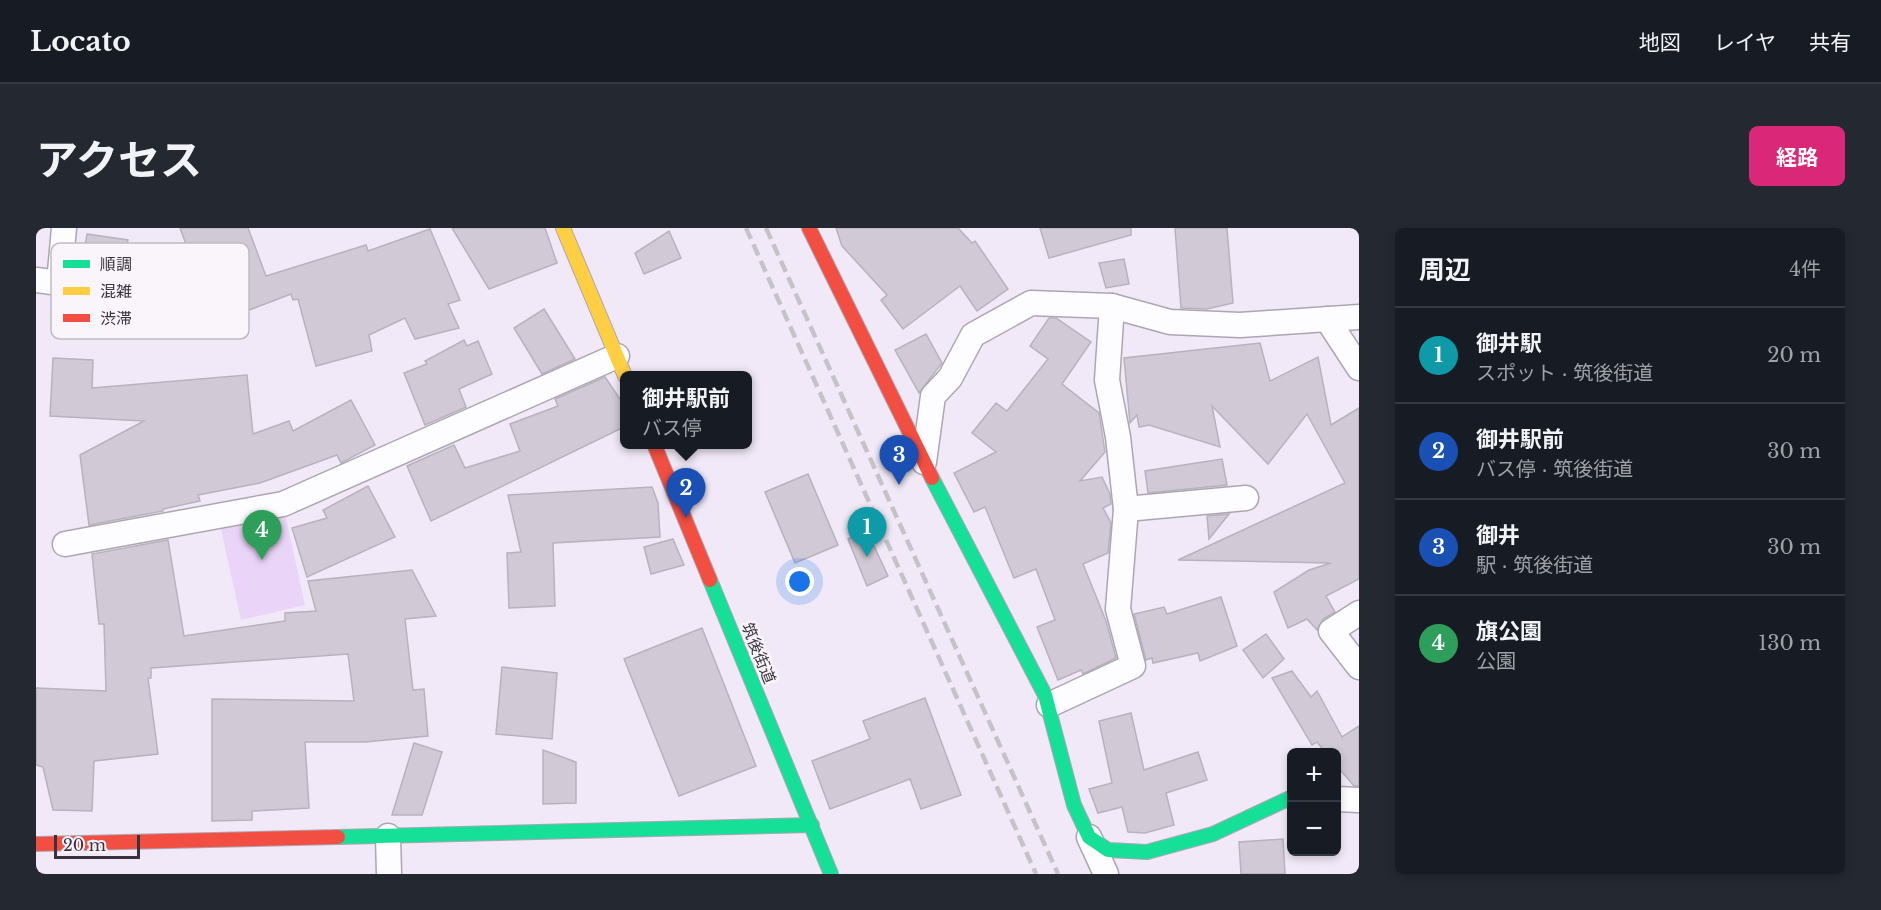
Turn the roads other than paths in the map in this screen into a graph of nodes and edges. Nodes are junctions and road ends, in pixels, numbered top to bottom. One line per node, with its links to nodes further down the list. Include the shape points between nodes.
1 (64, 228): 4 (street)
2 (563, 228): 10 (street)
3 (809, 228): 13 (street)
4 (63, 243)
5 (36, 280): 6 (street)
6 (51, 282)
7 (1112, 306): 9 (street, via 1170,321 1240,325); 13 (street, via 1031,303 973,335 950,378 933,396); 15 (street, via 1107,380)
8 (1359, 317): 9 (street)
9 (1327, 319): 11 (street)
10 (621, 365): 16 (street, via 283,504)
11 (1359, 368)
12 (656, 449): 23 (street, 筑後街道)
13 (924, 462): 19 (street)
14 (1246, 498): 15 (street)
15 (1126, 509): 19 (street, via 1118,609 1133,666)
16 (65, 544)
17 (1359, 613): 18 (street, via 1331,631)
18 (1359, 668)
19 (1048, 705): 25 (street, via 1074,805)
20 (1287, 799): 25 (street, via 1213,834 1147,852 1108,850)
21 (1341, 799): 22 (street)
22 (1359, 801)
23 (812, 825): 24 (street); 28 (street, 筑後街道)
24 (388, 836): 26 (street); 27 (street)
25 (1089, 837): 29 (street)
26 (36, 844)
27 (389, 874)
28 (831, 874)
29 (1106, 874)

